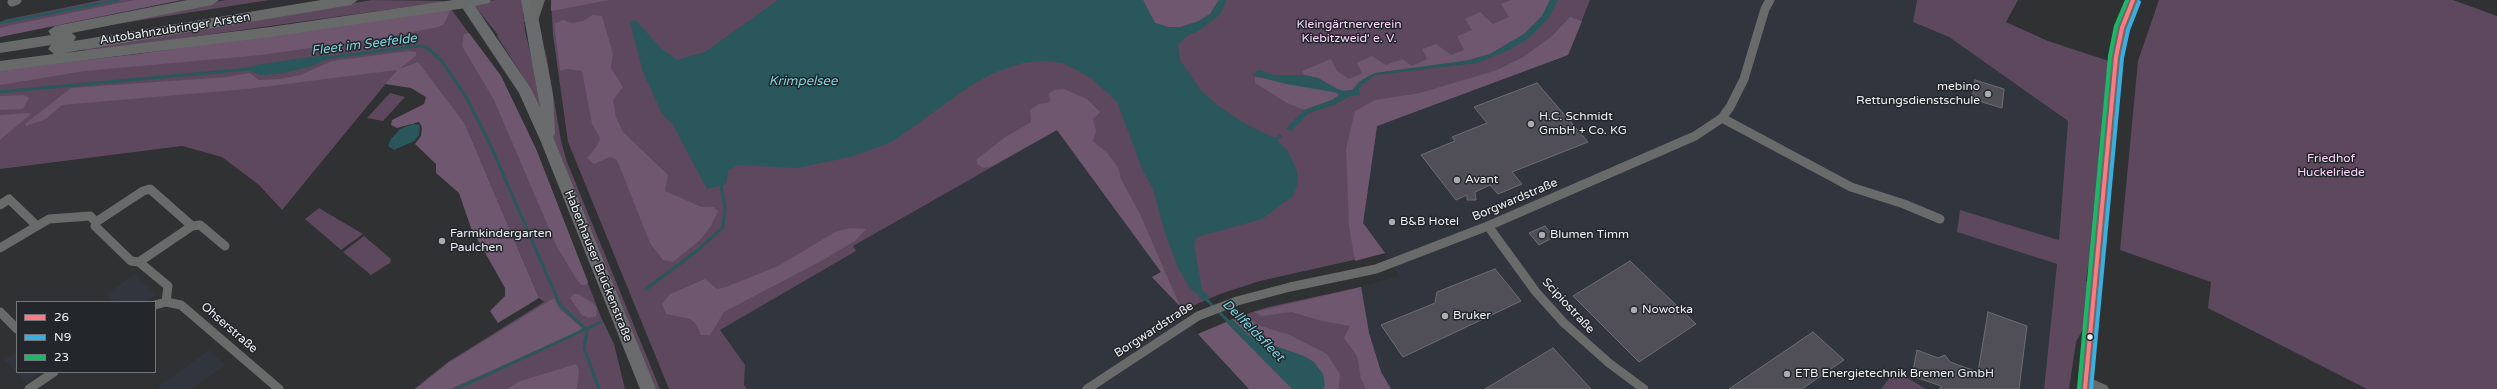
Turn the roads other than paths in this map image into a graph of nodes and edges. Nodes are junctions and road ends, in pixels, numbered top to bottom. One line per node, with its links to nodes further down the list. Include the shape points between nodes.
1 (212, 0): 10 (highway)
2 (294, 0): 11 (highway, Autobahnzubringer Arsten)
3 (351, 0): 12 (highway, Autobahnzubringer Arsten)
4 (484, 0): 7 (main road)
5 (1770, 0): 14 (street, Borgwardstraße, via 1744,79)
6 (2133, 0): 30 (street, via 2122,28 2116,57)
7 (465, 2): 13 (highway, via 270,32); 15 (main road, Habenhauser Brückenstraße, via 525,91)
8 (533, 3): 9 (highway)
9 (532, 25): 15 (main road, Habenhauser Brückenstraße, via 546,95)
10 (0, 42)
11 (0, 48)
12 (0, 57)
13 (0, 66)
14 (1722, 118): 17 (street, via 1851,187 1904,204); 21 (street, Borgwardstraße, via 1694,136 1650,157)
15 (548, 142): 33 (main road, Habenhauser Brückenstraße)
16 (0, 205): 19 (street, via 9,199)
17 (1940, 220)
18 (96, 222): 19 (street, via 86,215 49,219); 20 (street, via 150,189); 24 (street, via 95,226 131,261)
19 (36, 225): 23 (street)
20 (192, 226): 22 (street, via 200,226); 24 (street)
21 (1488, 226): 34 (street, Borgwardstraße, via 1376,269 1290,287 1201,315); 35 (street, Scipiostraße, via 1536,292 1564,323 1609,364)
22 (225, 246)
23 (0, 248)
24 (139, 262): 25 (street, via 168,286)
25 (166, 302): 26 (street); 32 (street, Ohserstraße, via 176,303 187,309)
26 (156, 305)
27 (0, 312): 28 (street)
28 (16, 328)
29 (53, 373): 31 (street)
30 (2086, 385): 36 (street)
31 (29, 389)
32 (279, 389)
33 (648, 389)
34 (1087, 389)
35 (1644, 389)
36 (2104, 389)

